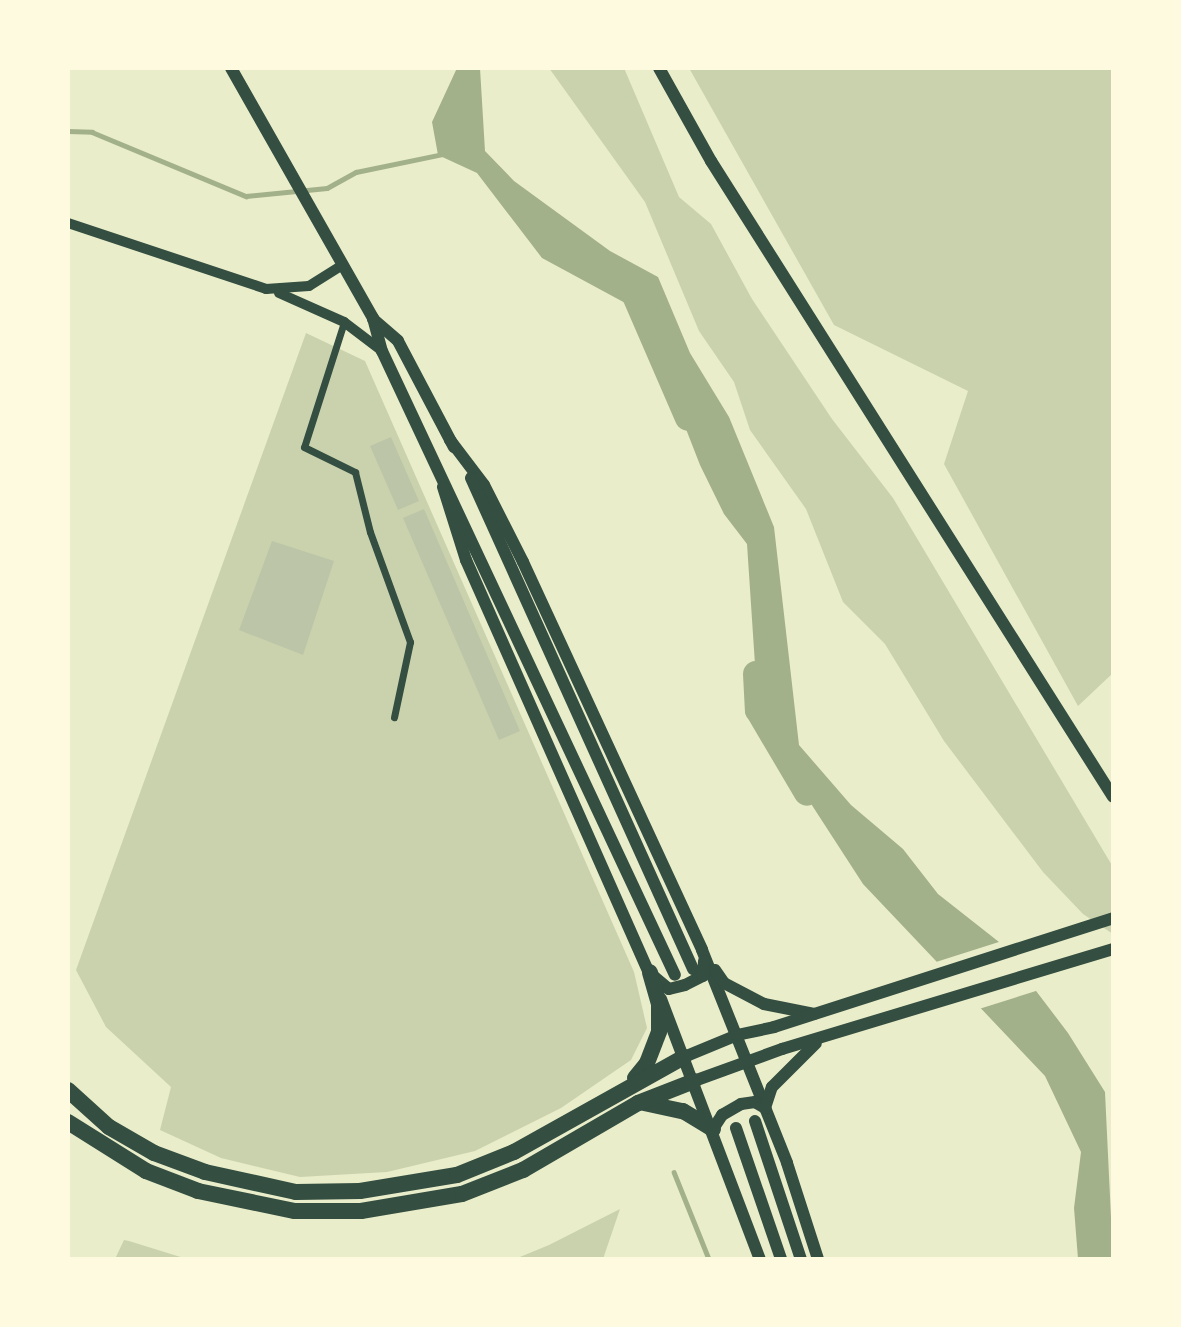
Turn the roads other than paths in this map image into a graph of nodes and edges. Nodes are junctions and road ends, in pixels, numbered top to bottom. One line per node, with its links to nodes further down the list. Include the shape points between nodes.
1 (230, 68): 4 (main road)
2 (659, 68): 12 (main road, via 711,161)
3 (68, 223): 5 (street)
4 (341, 266): 5 (street, via 309,286); 6 (main road)
5 (266, 289): 7 (street)
6 (373, 318): 8 (main road); 9 (main road, via 398,341)
7 (344, 322): 8 (street); 11 (street, via 304,447 355,471 370,532 410,642)
8 (382, 351): 10 (main road)
9 (450, 440): 15 (main road, via 484,485 523,562); 16 (main road)
10 (432, 454): 17 (main road, via 466,559); 18 (main road)
11 (394, 717)
12 (1113, 797)
13 (1113, 918): 19 (main road)
14 (1113, 949): 21 (main road)
15 (702, 950): 17 (main road, via 706,970 693,982 668,989); 19 (main road, via 723,983 764,1004); 20 (main road)
16 (692, 969)
17 (650, 972): 22 (main road); 25 (highway, via 659,1004 659,1031 647,1063)
18 (675, 975)
19 (814, 1014): 20 (main road)
20 (737, 1035): 22 (main road); 23 (main road)
21 (818, 1040): 23 (main road); 28 (main road, via 789,1065 772,1087)
22 (684, 1057): 24 (main road); 25 (highway)
23 (747, 1061): 24 (main road); 28 (main road)
24 (694, 1081): 27 (highway); 32 (main road)
25 (628, 1086): 26 (highway, via 514,1152 457,1175 409,1185 322,1191 253,1185 154,1153 109,1127)
26 (68, 1090)
27 (638, 1103): 30 (highway, via 523,1170 475,1189 412,1205 361,1211 295,1211 198,1191 146,1171); 32 (highway, via 673,1107)
28 (765, 1108): 32 (main road, via 755,1102 741,1104 722,1115); 36 (main road)
29 (755, 1121): 35 (main road)
30 (68, 1122)
31 (736, 1128): 34 (main road)
32 (713, 1129): 33 (main road)
33 (760, 1259)
34 (781, 1259)
35 (801, 1259)
36 (818, 1259)

